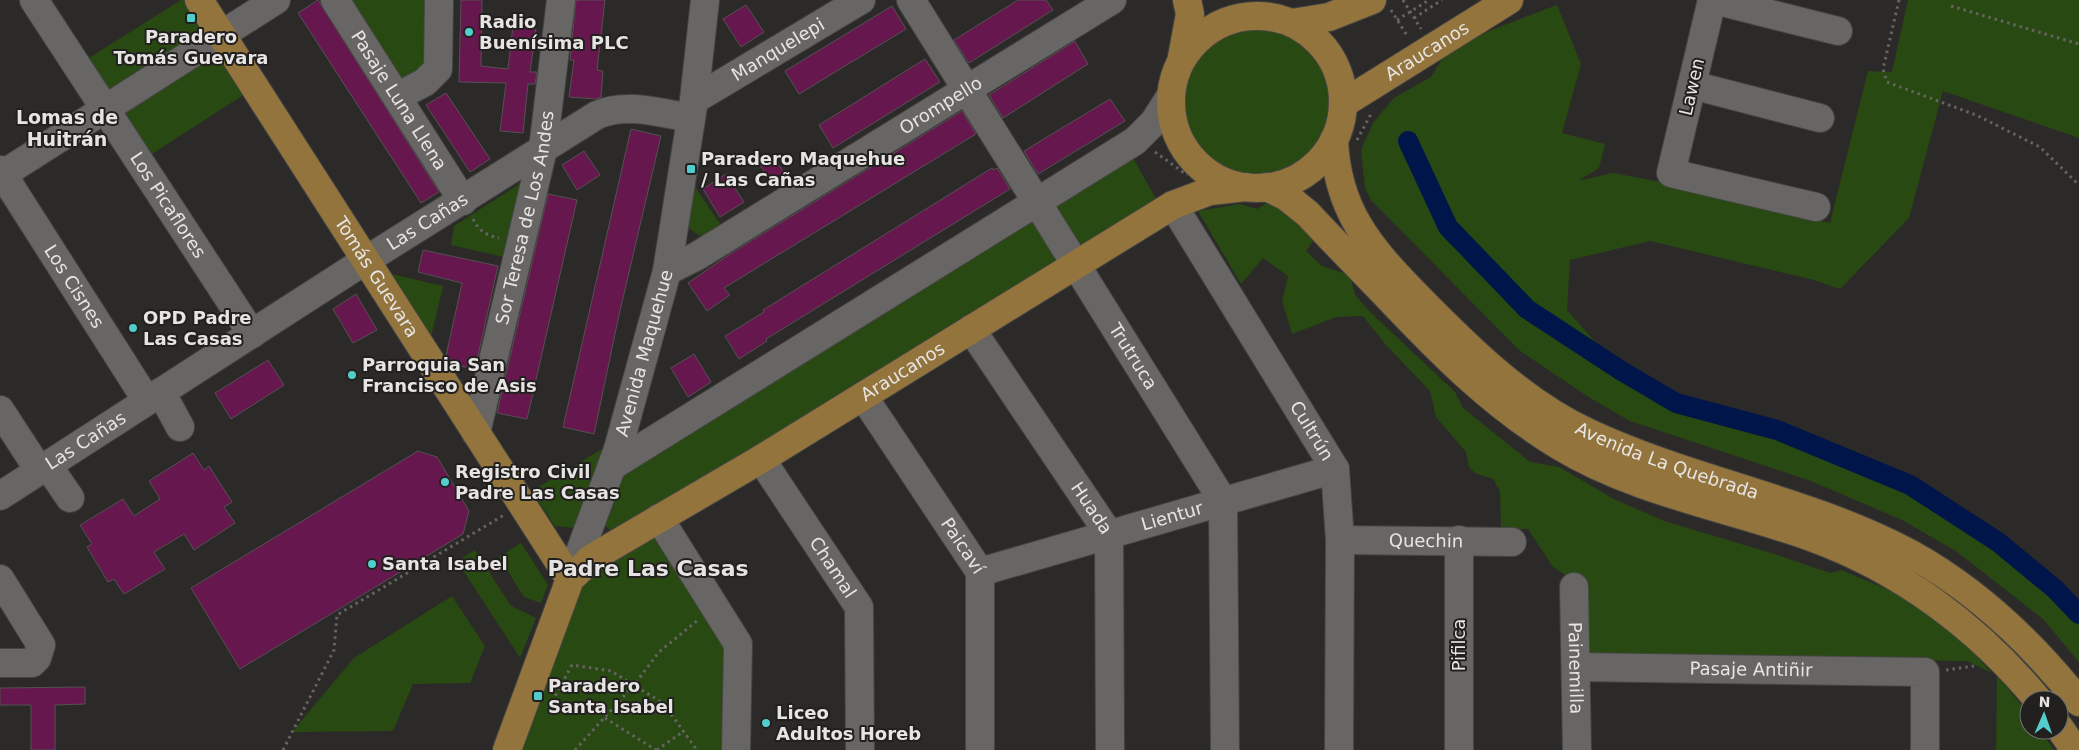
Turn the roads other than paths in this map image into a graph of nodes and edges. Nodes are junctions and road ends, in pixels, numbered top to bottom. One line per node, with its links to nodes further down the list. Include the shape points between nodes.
1 (34, 0): 25 (street, Los Picaflores)
2 (199, 0): 18 (main road, Tomás Guevara)
3 (276, 0): 18 (street)
4 (335, 0): 22 (street, Pasaje Luna Llena)
5 (439, 0): 22 (street, via 438,69 425,82)
6 (561, 0): 29 (street, Sor Teresa de Los Andes)
7 (705, 0): 26 (street, Avenida Maquehue)
8 (861, 0): 26 (street, Manquelepi)
9 (911, 0): 21 (street, Trutruca)
10 (1112, 0): 21 (street, Orompello)
11 (1187, 0): 19 (main road, via 1190,14)
12 (1245, 0): 16 (main road)
13 (1372, 0): 16 (main road, via 1329,17)
14 (1509, 0): 24 (main road, Araucanos)
15 (1713, 0): 17 (street); 20 (street, Lawen)
16 (1288, 21): 19 (main road, via 1256,15 1226,20 1203,34); 24 (main road, via 1309,33 1328,53 1341,78)
17 (1838, 31)
18 (221, 35): 25 (street); 36 (main road, Tomás Guevara)
19 (1182, 58): 23 (main road)
20 (1692, 85): 27 (street); 35 (street, Lawen, via 1672,173)
21 (967, 90): 33 (street, Trutruca); 38 (street, Orompello, via 697,256)
22 (397, 97): 32 (street, Pasaje Luna Llena)
23 (1170, 97): 31 (main road, via 1177,136 1193,160 1214,177); 33 (street, via 1141,136)
24 (1344, 103): 28 (main road, via 1342,120)
25 (105, 109): 30 (street); 40 (street, Los Picaflores)
26 (693, 109): 29 (street, Las Cañas, via 611,110 597,115); 38 (street, Avenida Maquehue)
27 (1820, 118)
28 (1334, 140): 31 (main road, via 1313,168 1283,184); 65 (main road, Avenida La Quebrada, via 1342,190 1364,237 1382,260 1463,343 1519,390 1549,411 1626,449 1818,513 1913,555 2008,625)
29 (543, 149): 32 (street, Las Cañas); 45 (street, Sor Teresa de Los Andes)
30 (1, 173): 42 (street, Los Cisnes)
31 (1257, 187): 34 (main road, Araucanos, via 1199,194); 64 (main road, Avenida La Quebrada, via 1287,197 1308,214 1446,359 1496,402 1558,446 1641,483 1812,537 1862,558 1914,586 1953,616)
32 (463, 201): 36 (street, Las Cañas)
33 (1035, 202): 37 (street, Trutruca); 47 (street)
34 (1173, 205): 37 (main road, Araucanos); 49 (street, Cultrún)
35 (1816, 207)
36 (366, 260): 40 (street, Las Cañas); 45 (main road, Tomás Guevara)
37 (1075, 264): 39 (main road, Araucanos); 52 (street, Trutruca)
38 (667, 271): 47 (street, Avenida Maquehue)
39 (971, 329): 41 (main road, Araucanos); 54 (street, Huada)
40 (252, 334): 42 (street, Las Cañas)
41 (864, 396): 46 (main road, Araucanos); 58 (street, Paicaví)
42 (154, 397): 44 (street, Los Cisnes); 48 (street, Las Cañas)
43 (0, 410): 48 (street)
44 (180, 427)
45 (476, 433): 60 (main road, Tomás Guevara)
46 (761, 459): 53 (main road, Araucanos); 68 (street, Chamal, via 859,607)
47 (612, 466): 60 (street, Avenida Maquehue)
48 (43, 468): 50 (street, Las Cañas); 51 (street)
49 (1336, 469): 52 (street, Lientur); 55 (street, Cultrún)
50 (0, 496)
51 (70, 498)
52 (1223, 501): 54 (street, Lientur); 71 (street)
53 (659, 518): 60 (main road, Araucanos, via 592,558); 67 (street, via 738,644)
54 (1109, 534): 58 (street, Lientur); 70 (street, Huada)
55 (1340, 540): 56 (street, Quechin); 72 (street, Cultrún)
56 (1459, 540): 57 (street, Quechin); 73 (street, Pifilca)
57 (1512, 542)
58 (980, 572): 69 (street, Paicaví)
59 (0, 579): 62 (street, via 41,645 38,658 32,663)
60 (570, 579): 66 (main road, Avenida Maquehue)
61 (1574, 587): 63 (street, Painemilla)
62 (0, 663)
63 (1577, 667): 74 (street, Painemilla); 75 (street, Pasaje Antiñir, via 1925,672)
64 (2029, 690)
65 (2079, 702)
66 (507, 750)
67 (736, 750)
68 (860, 750)
69 (980, 750)
70 (1110, 750)
71 (1224, 750)
72 (1339, 750)
73 (1459, 750)
74 (1577, 750)
75 (1925, 750)

